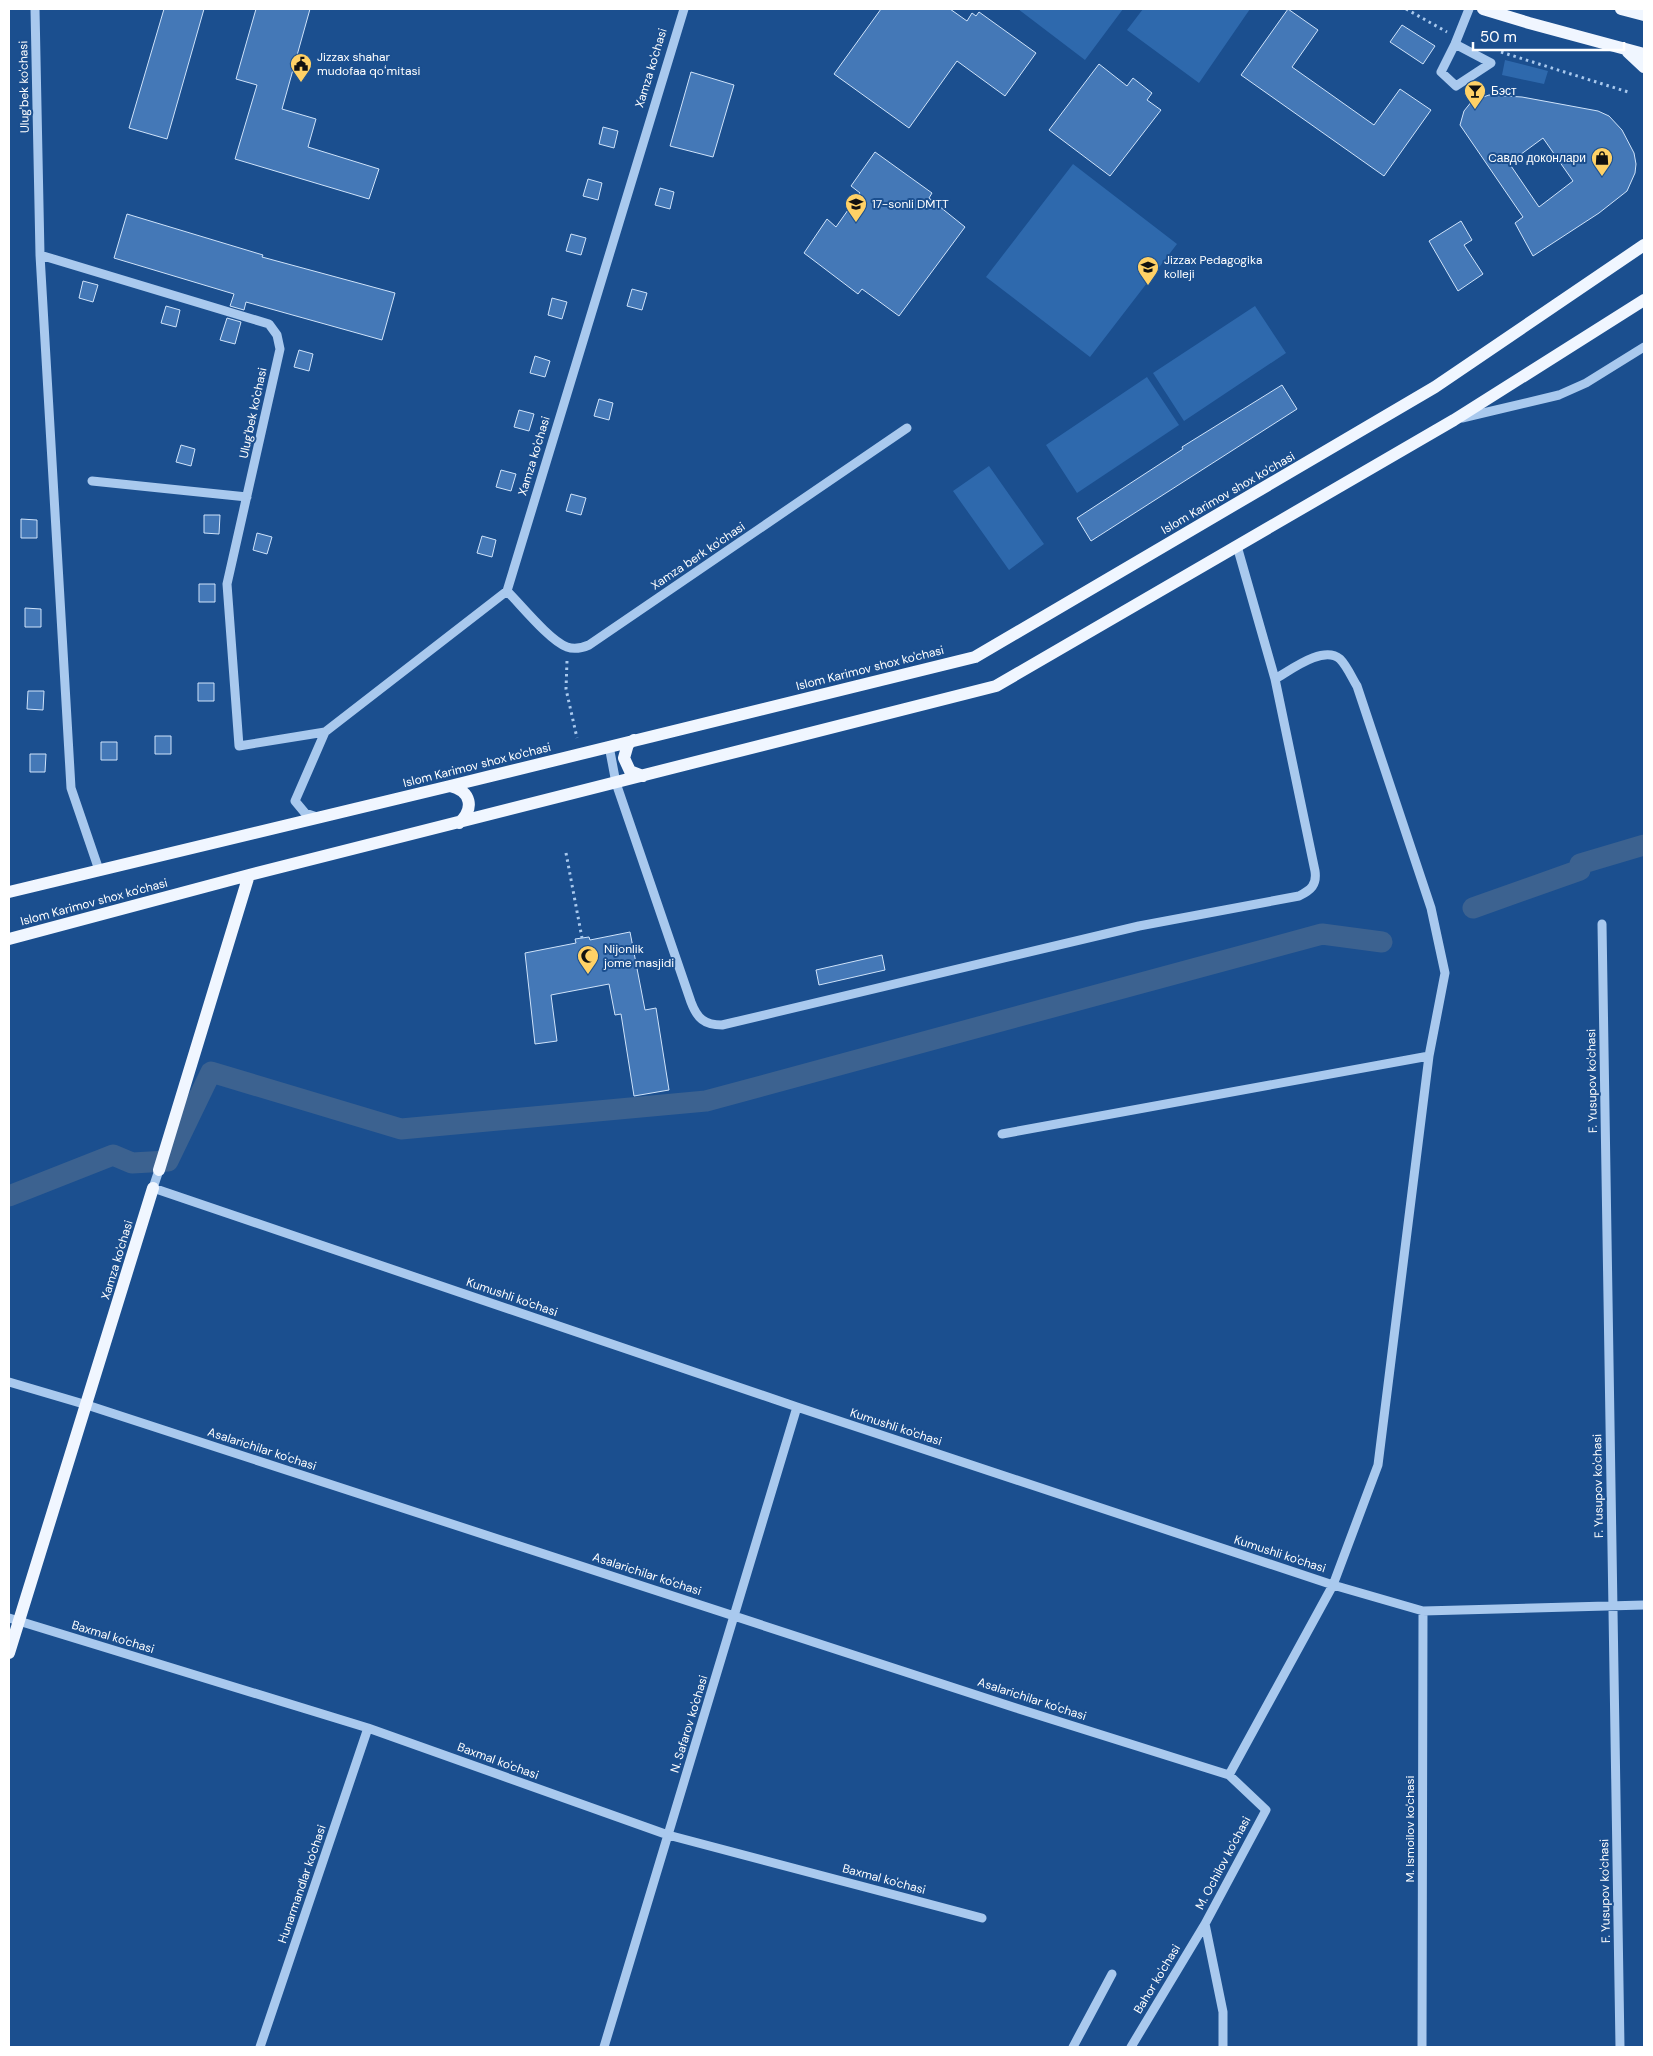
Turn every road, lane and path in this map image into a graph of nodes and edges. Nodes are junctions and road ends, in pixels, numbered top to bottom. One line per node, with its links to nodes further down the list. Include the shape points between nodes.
1 (35, 9): 15 (street, Ulug'bek ko'chasi)
2 (684, 9): 23 (street, Xamza ko'chasi)
3 (1406, 9): 8 (path)
4 (1469, 9): 8 (street)
5 (1483, 9): 10 (main road)
6 (1621, 9): 7 (main road)
7 (1644, 15)
8 (1456, 41): 8 (street, via 1491,62 1456,86 1441,72)
9 (1495, 50): 13 (path)
10 (1626, 50): 11 (main road); 12 (main road)
11 (1644, 54)
12 (1644, 67)
13 (1628, 92)
14 (1644, 245): 27 (main road, Islom Karimov shox ko'chasi, via 1435,388 975,657)
15 (40, 255): 21 (street, Ulug'bek ko'chasi, via 269,324 277,334 280,348); 36 (street, Ulug'bek ko'chasi, via 71,788)
16 (1644, 300): 18 (main road, Islom Karimov shox ko'chasi)
17 (1644, 347): 18 (street, via 1586,383 1559,395)
18 (1454, 420): 22 (main road, Islom Karimov shox ko'chasi)
19 (907, 428): 24 (street, Xamza berk ko'chasi, via 589,645)
20 (92, 481): 21 (street)
21 (247, 497): 26 (street, Ulug'bek ko'chasi, via 227,584 239,746)
22 (1237, 546): 25 (street); 30 (main road, Islom Karimov shox ko'chasi, via 996,686)
23 (507, 591): 24 (street, via 557,642); 26 (street)
24 (568, 648): 29 (path, via 566,688)
25 (1275, 679): 31 (street, via 1315,871 1314,886 1308,892 1139,926 722,1025 704,1023 696,1015); 42 (street, via 1320,654 1330,654 1340,659 1357,686 1430,908 1445,973)
26 (324, 732): 33 (street, via 295,801 305,813)
27 (634, 740): 28 (main road, Islom Karimov shox ko'chasi); 30 (main road, via 628,744 624,758 630,771)
28 (609, 746): 29 (main road, Islom Karimov shox ko'chasi); 31 (street)
29 (580, 753): 32 (main road, Islom Karimov shox ko'chasi)
30 (643, 776): 31 (main road, Islom Karimov shox ko'chasi)
31 (616, 783): 34 (main road, Islom Karimov shox ko'chasi)
32 (450, 786): 33 (main road, Islom Karimov shox ko'chasi); 34 (main road, via 459,788 468,800 467,816)
33 (318, 817): 36 (main road, Islom Karimov shox ko'chasi)
34 (459, 823): 37 (main road, Islom Karimov shox ko'chasi)
35 (566, 853): 40 (path)
36 (99, 870): 38 (main road, Islom Karimov shox ko'chasi)
37 (250, 875): 41 (main road, Islom Karimov shox ko'chasi); 44 (main road, Xamza ko'chasi)
38 (9, 892)
39 (1602, 924): 51 (street, F. Yusupov ko'chasi)
40 (582, 938)
41 (9, 939)
42 (1429, 1056): 43 (street); 49 (street, via 1378,1465)
43 (1002, 1134)
44 (159, 1170): 45 (street, Xamza ko'chasi)
45 (153, 1188): 47 (main road, Xamza ko'chasi); 48 (street, Kumushli ko'chasi)
46 (9, 1382): 47 (street, Asalarichilar ko'chasi)
47 (87, 1405): 53 (street, Asalarichilar ko'chasi); 54 (main road, Xamza ko'chasi)
48 (797, 1407): 49 (street, Kumushli ko'chasi); 53 (street, N. Safarov ko'chasi)
49 (1333, 1585): 52 (street, Kumushli ko'chasi); 57 (street)
50 (1644, 1605): 51 (street, Kumushli ko'chasi)
51 (1612, 1607): 52 (street, Kumushli ko'chasi); 69 (street, F. Yusupov ko'chasi)
52 (1423, 1611): 68 (street, M. Ismoilov ko'chasi)
53 (734, 1616): 57 (street, Asalarichilar ko'chasi); 59 (street, N. Safarov ko'chasi)
54 (14, 1619): 55 (main road, Xamza ko'chasi); 56 (street, Baxmal ko'chasi)
55 (9, 1653)
56 (368, 1728): 59 (street, Baxmal ko'chasi); 63 (street, Hunarmandlar ko'chasi)
57 (1229, 1775): 58 (street, Asalarichilar ko'chasi)
58 (1266, 1810): 61 (street, M. Ochilov ko'chasi)
59 (668, 1836): 60 (street, Baxmal ko'chasi); 64 (street, N. Safarov ko'chasi)
60 (982, 1918)
61 (1204, 1924): 66 (street, Bahor ko'chasi); 67 (street, M. Ochilov ko'chasi, via 1223,2012)
62 (1112, 1974): 65 (street)
63 (260, 2047)
64 (604, 2047)
65 (1073, 2047)
66 (1131, 2047)
67 (1223, 2047)
68 (1422, 2047)
69 (1620, 2047)

